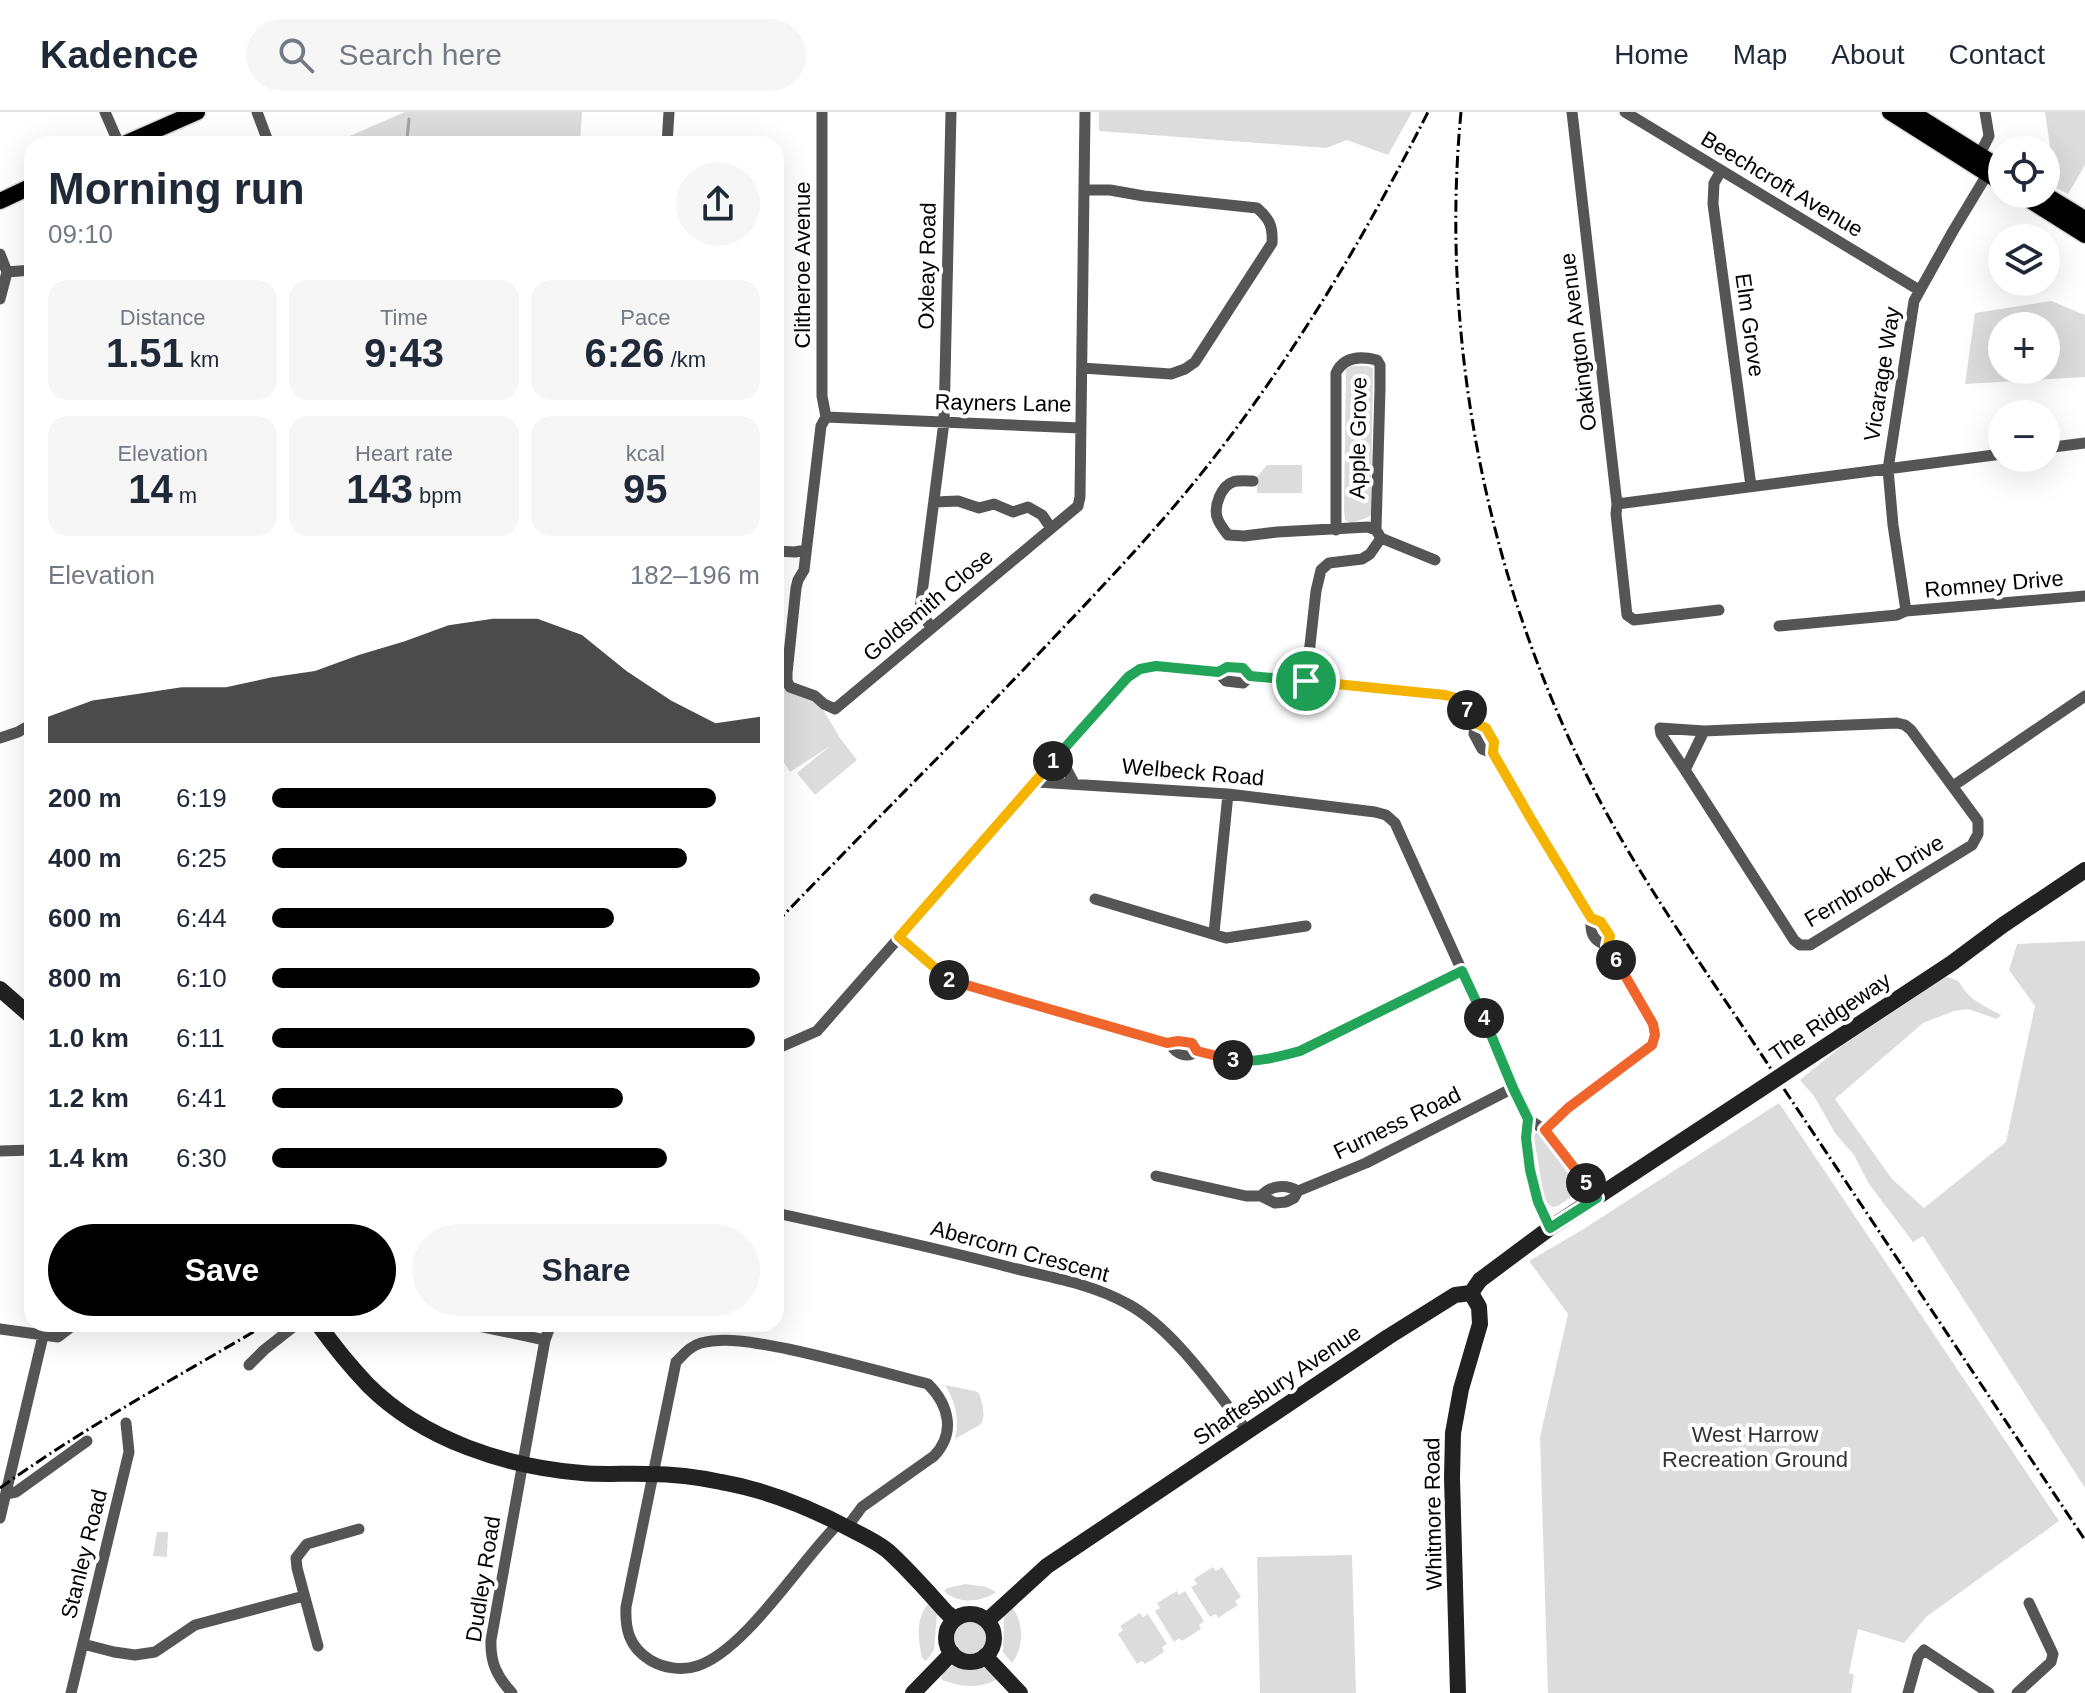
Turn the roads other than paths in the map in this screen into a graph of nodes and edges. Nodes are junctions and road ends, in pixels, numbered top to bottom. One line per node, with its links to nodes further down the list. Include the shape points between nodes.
1 (105, 112): 13 (street)
2 (196, 112): 14 (main road)
3 (257, 112): 15 (street)
4 (669, 112): 16 (street)
5 (822, 112): 35 (street, Clitheroe Avenue)
6 (951, 112): 36 (street, Oxleay Road)
7 (1085, 112): 23 (street, Rayners Lane)
8 (1572, 112): 45 (street, Oakington Avenue)
9 (1625, 112): 20 (street, Beechcroft Avenue)
10 (1890, 112): 19 (main road)
11 (1985, 112): 17 (street)
12 (1917, 114): 18 (main road)
13 (118, 136)
14 (140, 136)
15 (266, 136)
16 (668, 136)
17 (1989, 136)
18 (1988, 165)
19 (1988, 166)
20 (1721, 171): 32 (street, Beechcroft Avenue); 43 (street, Elm Grove, via 1713,204)
21 (1988, 177): 32 (street, Vicarage Way)
22 (24, 190): 24 (main road)
23 (1085, 190): 34 (street, Rayners Lane); 34 (street, via 1257,208 1273,228 1268,251 1195,362 1171,374)
24 (0, 201)
25 (2060, 204): 27 (main road)
26 (2042, 208): 28 (main road)
27 (2085, 219)
28 (2085, 235)
29 (0, 254): 31 (street)
30 (24, 271): 31 (street)
31 (7, 272): 33 (street)
32 (1919, 290): 41 (street, Vicarage Way)
33 (0, 299)
34 (1082, 368): 37 (street, Rayners Lane)
35 (826, 417): 36 (street, Rayners Lane); 49 (street)
36 (944, 422): 37 (street, Rayners Lane); 44 (street, Oxleay Road)
37 (1080, 428): 46 (street, Goldsmith Close, via 1079,502)
38 (2085, 443): 39 (street)
39 (2060, 446)
40 (1988, 456): 41 (street)
41 (1888, 469): 43 (street); 54 (street, Vicarage Way)
42 (1253, 481): 47 (street, via 1233,482 1221,494 1216,512 1228,535)
43 (1751, 486): 45 (street)
44 (935, 502): 46 (street, via 958,501 976,508 994,504 1013,512 1028,507 1042,515); 56 (street, Oxleay Road, via 920,609)
45 (1617, 504): 53 (street, Oakington Avenue, via 1627,615 1634,620)
46 (1049, 530): 56 (street, Goldsmith Close)
47 (1336, 530): 48 (street, via 1368,527); 48 (street, Apple Grove, via 1336,373 1344,361 1370,359 1380,365)
48 (1378, 534): 51 (street); 59 (street, via 1370,554 1329,563 1321,570)
49 (805, 550): 50 (street); 57 (street)
50 (784, 551)
51 (1435, 560)
52 (2085, 596): 54 (street, Romney Drive)
53 (1719, 610)
54 (1906, 611): 55 (street, Romney Drive)
55 (1779, 626)
56 (931, 628): 58 (street, Goldsmith Close, via 835,709 790,687)
57 (784, 655)
58 (784, 672)
59 (1306, 681): 64 (street, via 1250,676 1243,683 1226,681 1218,672 1140,669); 81 (street, via 1456,698 1475,723 1482,749 1493,753 1591,918 1590,930 1598,943 1608,946 1653,1024 1652,1045)
60 (2085, 696): 68 (street)
61 (24, 729): 63 (street)
62 (1704, 731): 65 (street); 65 (street, Fernbrook Drive, via 1660,728); 68 (street, Fernbrook Drive, via 1897,723 1911,730)
63 (0, 738)
64 (1061, 752): 66 (street); 67 (street)
65 (1685, 770): 68 (street, Fernbrook Drive, via 1800,945 1810,945 1972,845 1978,821)
66 (1037, 782): 67 (street, Welbeck Road); 74 (street)
67 (1074, 783): 69 (street, Welbeck Road)
68 (1953, 786)
69 (1228, 794): 73 (street); 75 (street, Welbeck Road, via 1386,815 1395,823)
70 (2085, 870): 85 (street, The Ridgeway)
71 (1095, 899): 73 (street)
72 (1306, 926): 73 (street, via 1236,938)
73 (1214, 933)
74 (899, 937): 75 (street, via 947,979 1170,1044 1187,1056 1197,1051 1243,1061 1300,1051); 78 (street, via 817,1031)
75 (1462, 971): 79 (street, Welbeck Road)
76 (0, 989): 77 (street)
77 (24, 1010)
78 (784, 1045)
79 (1513, 1088): 80 (street, Welbeck Road); 84 (street, Furness Road, via 1366,1163 1298,1191 1286,1202)
80 (1528, 1119): 81 (street); 87 (street, Welbeck Road, via 1530,1170)
81 (1545, 1130): 85 (street)
82 (24, 1150): 83 (street)
83 (0, 1151)
84 (1156, 1176)
85 (1597, 1198): 87 (street, Shaftesbury Avenue)
86 (784, 1215): 101 (street, Abercorn Crescent, via 1080,1284 1126,1303 1191,1359)
87 (1550, 1228): 88 (street, Shaftesbury Avenue, via 1480,1280)
88 (1471, 1293): 101 (street, Shaftesbury Avenue, via 1455,1295); 121 (street, Whitmore Road, via 1480,1324 1453,1433)
89 (0, 1329): 90 (street)
90 (24, 1332)
91 (25, 1332): 97 (street)
92 (65, 1332): 97 (street)
93 (287, 1332): 99 (street)
94 (324, 1332): 103 (street, via 370,1387 401,1411 458,1444)
95 (507, 1332): 98 (street)
96 (548, 1332): 98 (street)
97 (43, 1336): 105 (street)
98 (545, 1340): 103 (street)
99 (249, 1365)
100 (126, 1423): 113 (street, Stanley Road, via 129,1452)
101 (1247, 1431): 112 (street, Shaftesbury Avenue, via 1047,1566)
102 (87, 1441): 105 (street)
103 (523, 1465): 104 (street, via 587,1474); 118 (street, Dudley Road, via 490,1652 499,1678)
104 (653, 1474): 107 (street, via 737,1486); 107 (street, via 625,1623 640,1653 666,1666 693,1667 727,1648); 107 (street, via 676,1362 702,1343 766,1345 928,1384 947,1414 943,1447)
105 (6, 1494): 106 (street)
106 (0, 1518)
107 (843, 1525): 111 (street, via 887,1550)
108 (359, 1529): 109 (street, via 307,1544 296,1558)
109 (304, 1596): 113 (street, via 195,1625 155,1652 135,1655); 114 (street)
110 (2029, 1603): 124 (street, via 2053,1654)
111 (955, 1619): 112 (street, via 972,1614); 115 (street, via 946,1638)
112 (987, 1621): 116 (street, via 994,1639)
113 (83, 1644): 117 (street, Stanley Road)
114 (318, 1646)
115 (952, 1653): 116 (street, via 969,1662); 119 (street)
116 (985, 1656): 120 (street)
117 (71, 1693)
118 (512, 1693)
119 (913, 1693)
120 (1020, 1693)
121 (1458, 1693)
122 (1908, 1693): 123 (street, via 1924,1650)
123 (1989, 1693)
124 (2017, 1693)

